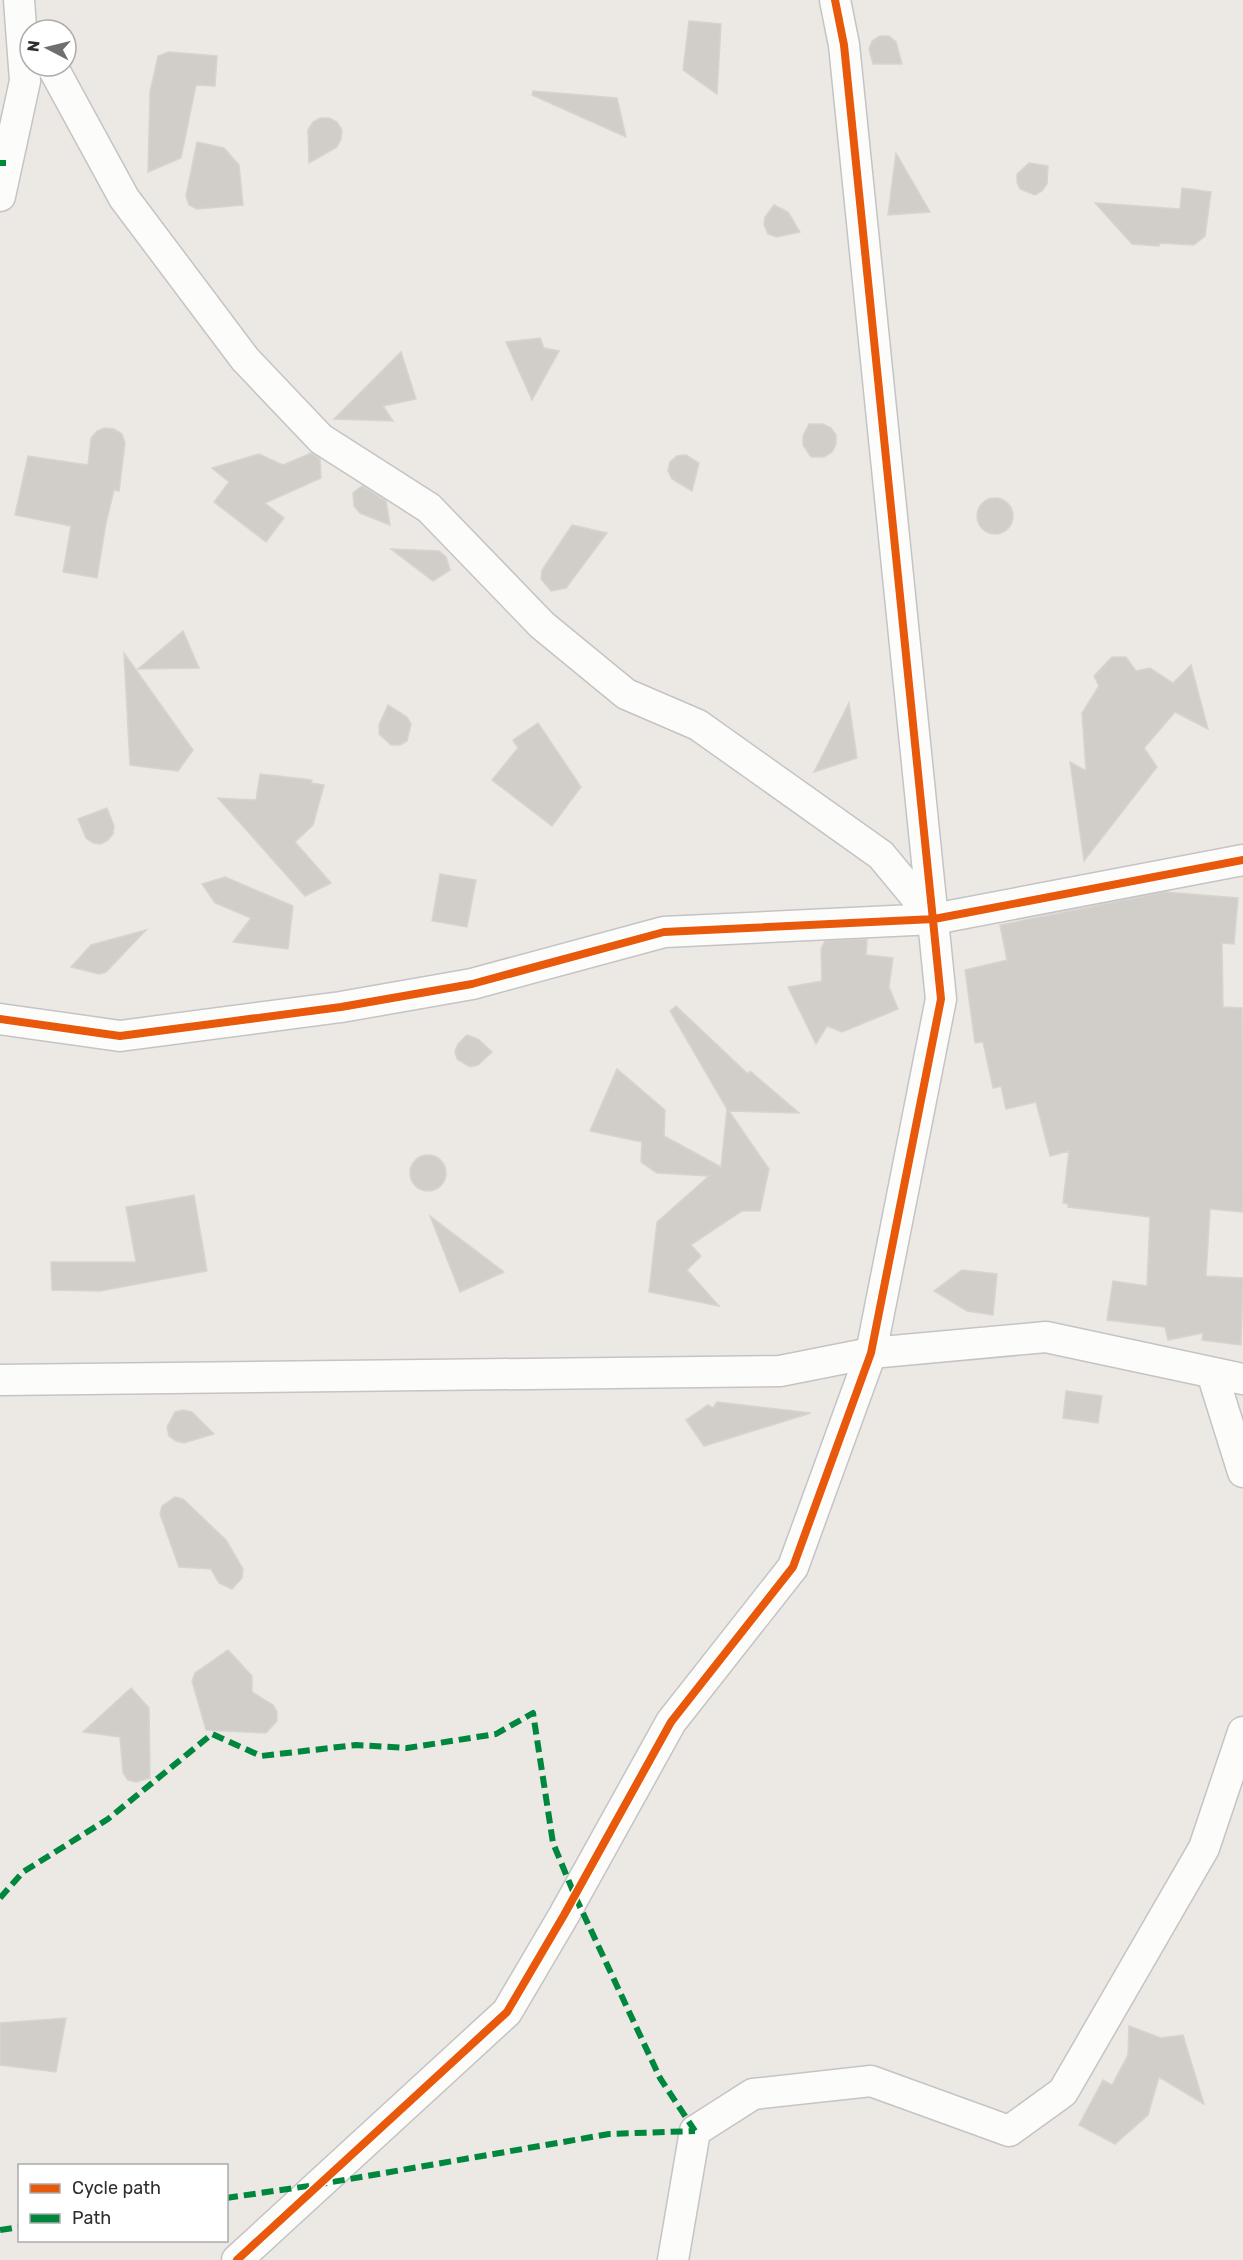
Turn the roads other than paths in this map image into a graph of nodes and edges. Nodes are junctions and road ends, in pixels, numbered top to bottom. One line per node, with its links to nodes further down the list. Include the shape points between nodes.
1 (20, 0): 3 (street); 5 (street, via 26,81)
2 (835, 0): 7 (street, via 844,45)
3 (29, 18)
4 (59, 78): 7 (street, via 124,198 244,358 321,439 429,508 542,625 626,694 698,725 881,855)
5 (0, 196)
6 (1243, 860): 7 (street)
7 (934, 919): 8 (street, via 664,933 472,984 120,1036); 9 (street, via 941,999)
8 (0, 1018)
9 (871, 1353): 10 (street, via 1046,1337); 12 (street, via 780,1371); 15 (street, via 793,1567 671,1722 507,2012)
10 (1212, 1373): 11 (street); 13 (street)
11 (1243, 1379)
12 (0, 1380)
13 (1243, 1472)
14 (1243, 1731): 16 (street, via 1204,1848 1063,2092 1009,2130 871,2081 753,2094 695,2131)
15 (237, 2260)
16 (673, 2260)

